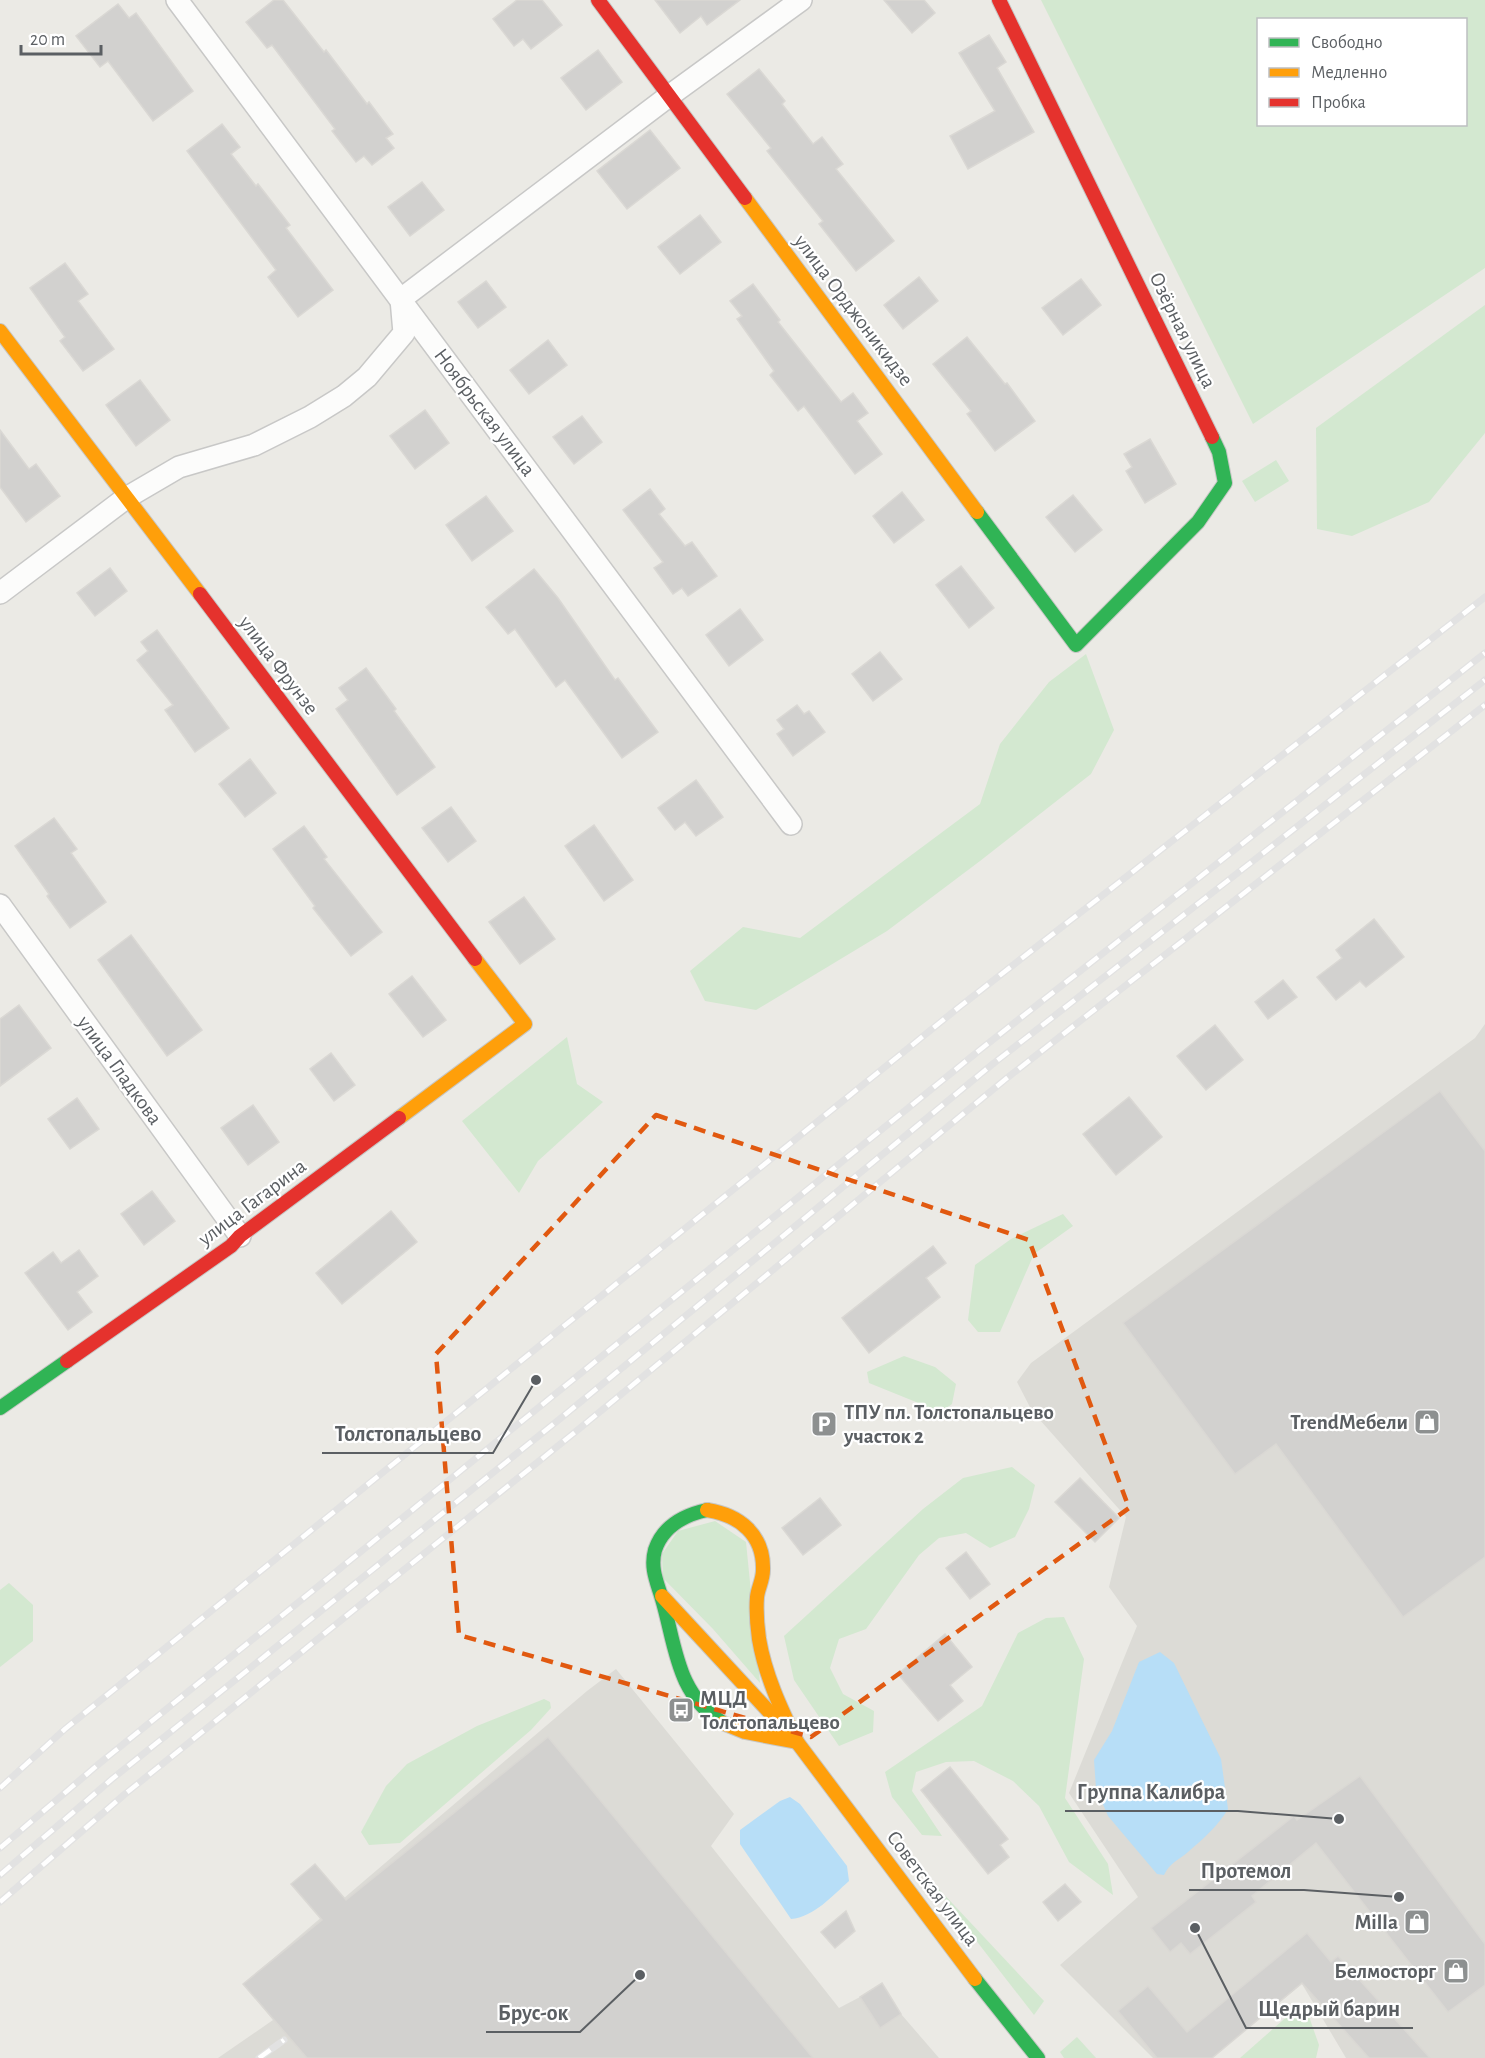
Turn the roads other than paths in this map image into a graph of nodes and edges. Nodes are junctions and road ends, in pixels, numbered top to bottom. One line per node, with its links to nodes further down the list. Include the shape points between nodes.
1 (177, 0): 6 (street, Ноябрьская улица)
2 (598, 0): 5 (street, улица Орджоникидзе)
3 (801, 0): 5 (street)
4 (999, 0): 10 (street, Озёрная улица, via 1219,452 1225,483 1198,522)
5 (669, 96): 6 (street); 10 (street, улица Орджоникидзе)
6 (401, 298): 8 (street, via 404,333 367,377 344,396 278,434 178,467); 11 (street, Ноябрьская улица)
7 (0, 331): 8 (street, улица Фрунзе)
8 (126, 498): 9 (street); 13 (street, улица Фрунзе)
9 (0, 593)
10 (1076, 645)
11 (791, 824)
12 (0, 905): 14 (street, улица Гладкова)
13 (525, 1024): 14 (street, улица Гагарина)
14 (240, 1236): 15 (street, улица Гагарина)
15 (0, 1408)
16 (662, 1596): 17 (street); 17 (street, via 674,1656 705,1708 736,1729); 17 (street, via 652,1565 660,1538 669,1526 693,1512 707,1510 734,1516 746,1525 762,1553 757,1610 765,1667)
17 (797, 1742): 18 (street, Советская улица)
18 (1038, 2058)

